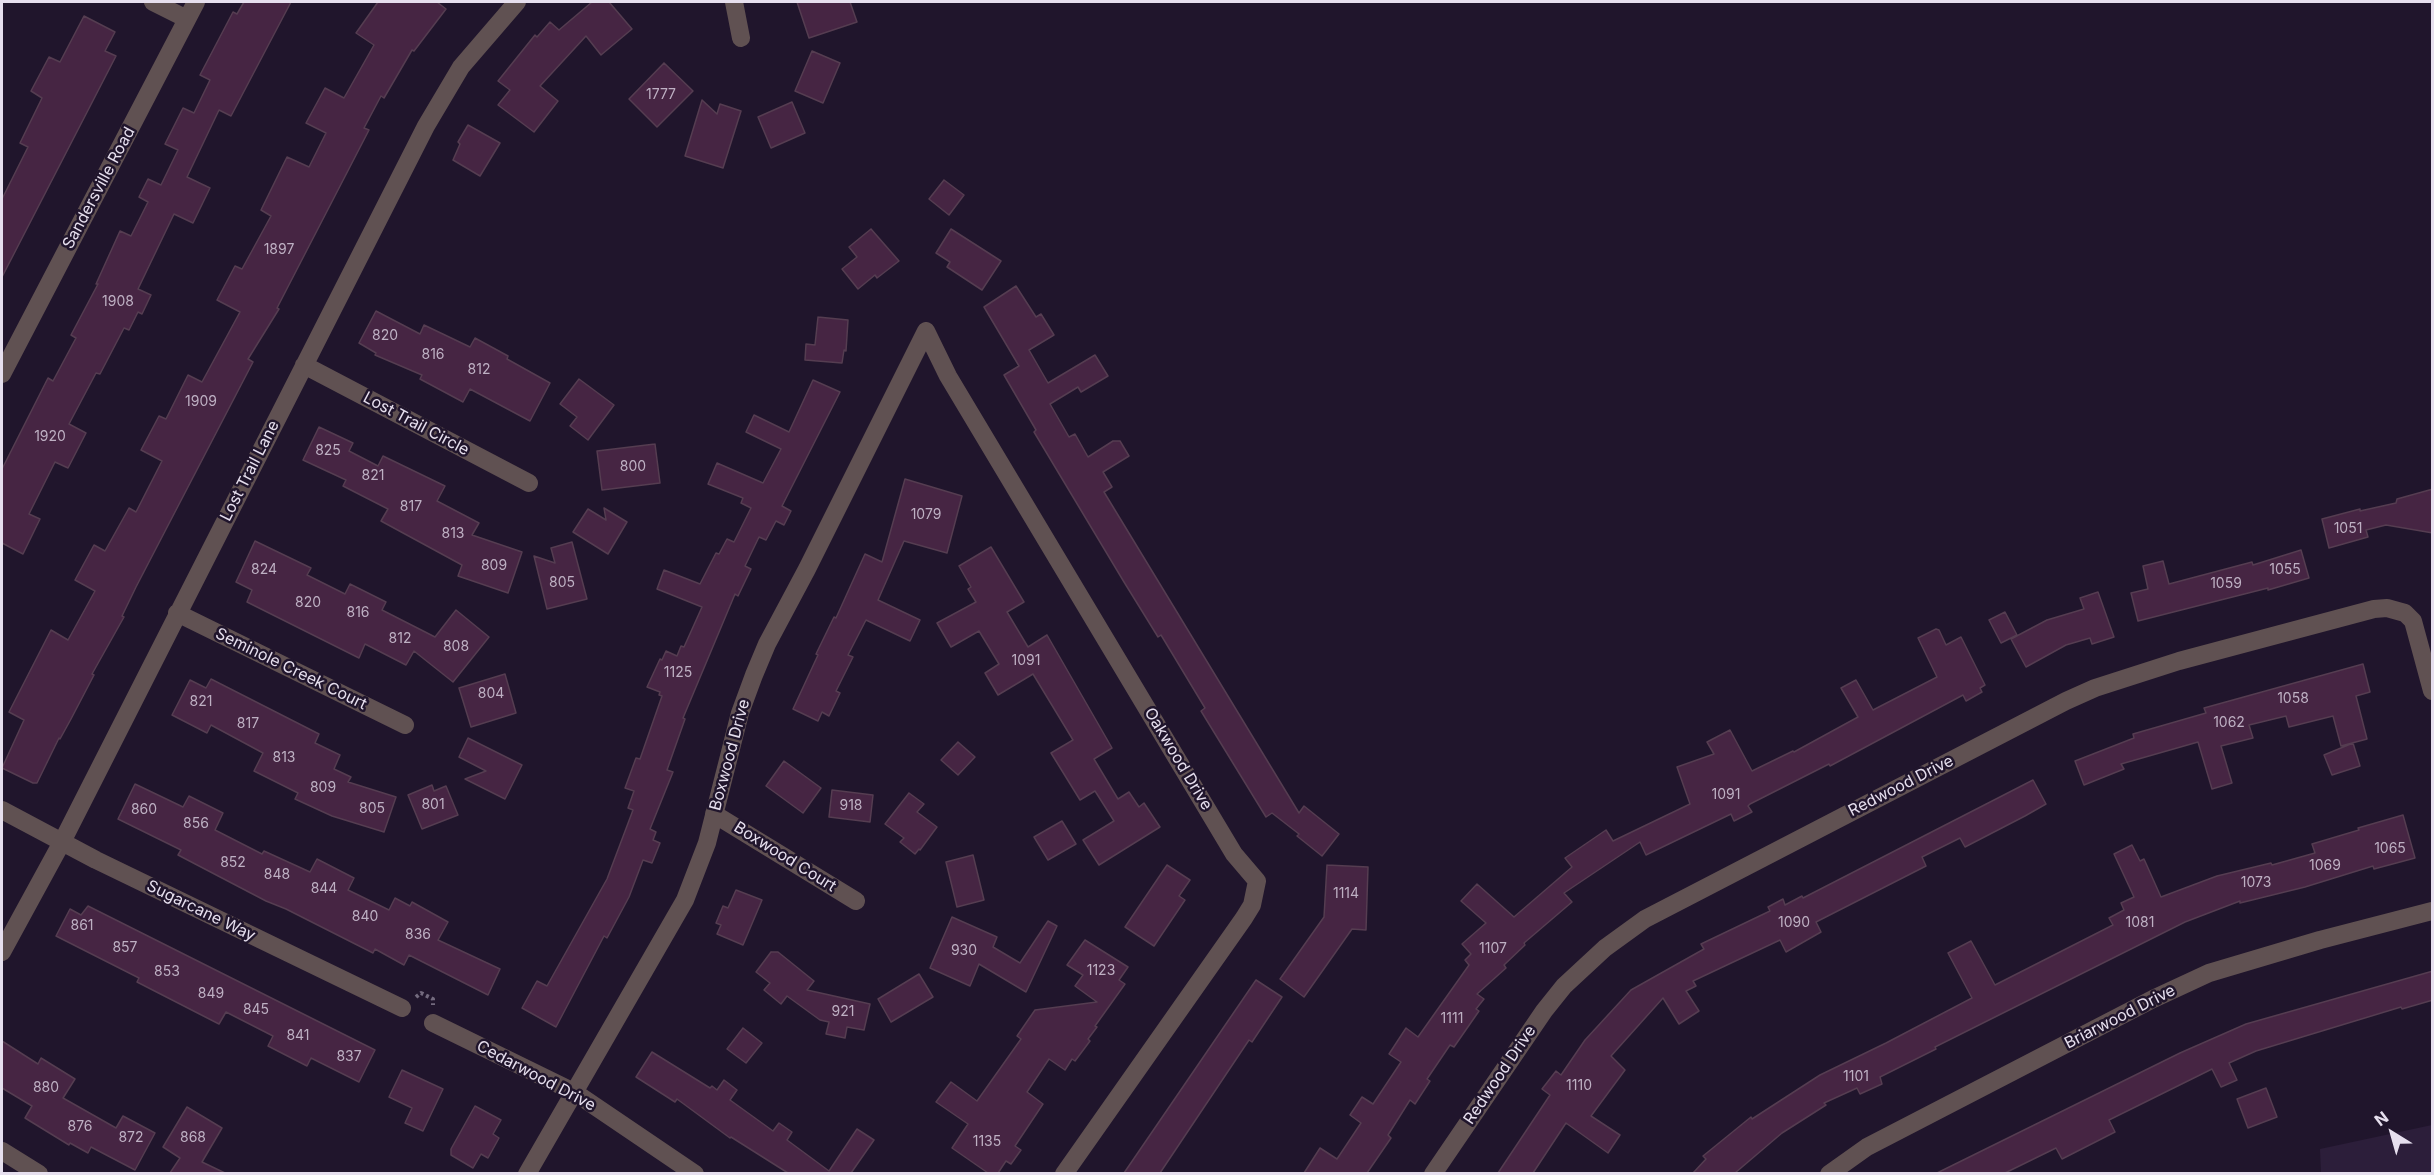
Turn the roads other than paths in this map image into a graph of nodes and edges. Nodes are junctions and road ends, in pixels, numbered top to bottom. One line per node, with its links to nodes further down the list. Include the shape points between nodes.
1 (153, 2): 5 (street)
2 (196, 2): 5 (street, Sandersville Road)
3 (517, 2): 8 (street, Lost Trail Lane, via 461,67 426,126)
4 (734, 2): 6 (street)
5 (187, 19): 9 (street, Sandersville Road)
6 (741, 38)
7 (926, 331): 15 (street, Boxwood Drive, via 767,644 740,713); 27 (street, Oakwood Drive, via 948,376 1228,843 1257,880 1252,905 1244,918)
8 (304, 365): 10 (street, Lost Trail Circle); 11 (street, Lost Trail Lane)
9 (2, 374)
10 (529, 483)
11 (177, 613): 13 (street, Seminole Creek Court); 16 (street, Lost Trail Lane)
12 (2433, 691): 28 (street, Redwood Drive, via 2413,621 2387,608 2179,661 2067,701 1645,919 1605,948 1563,986)
13 (405, 725)
14 (2, 810): 16 (street, Sugarcane Way)
15 (714, 813): 17 (street, Boxwood Court); 22 (street, Boxwood Drive, via 700,866 685,900)
16 (62, 842): 19 (street, Lost Trail Lane); 20 (street, Sugarcane Way)
17 (856, 901)
18 (2433, 911): 29 (street, Briarwood Drive, via 2209,973 1878,1142)
19 (2, 952)
20 (402, 1008)
21 (433, 1023): 22 (street, Cedarwood Drive)
22 (574, 1092): 25 (street, Boxwood Drive); 26 (street, Cedarwood Drive)
23 (2, 1151): 24 (street)
24 (39, 1173)
25 (527, 1173)
26 (695, 1173)
27 (1064, 1173)
28 (1433, 1173)
29 (1829, 1173)

